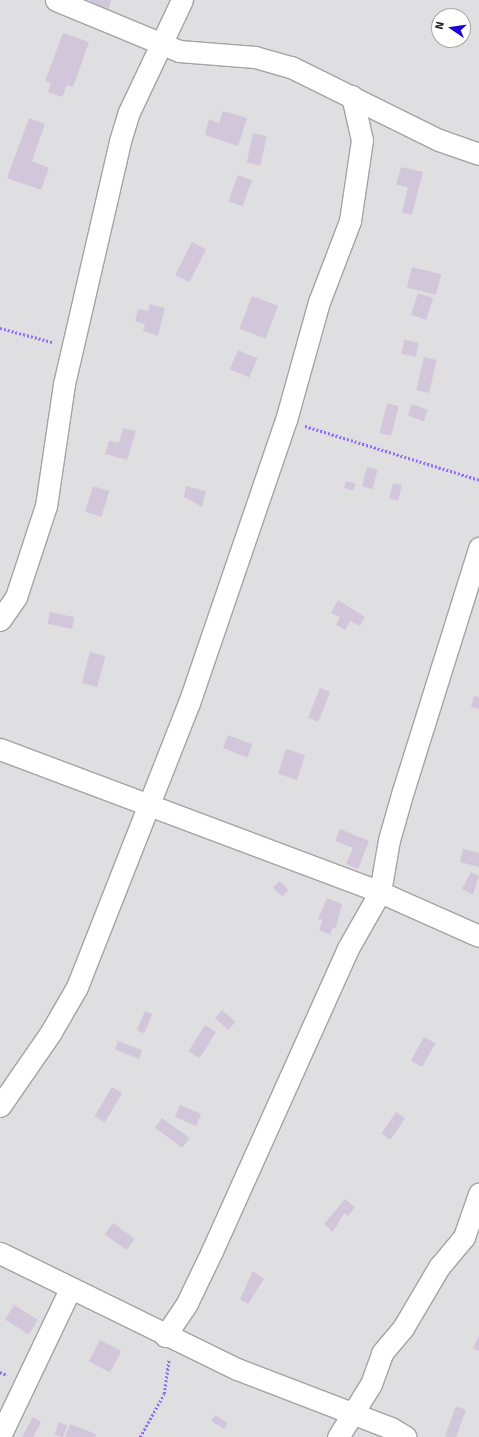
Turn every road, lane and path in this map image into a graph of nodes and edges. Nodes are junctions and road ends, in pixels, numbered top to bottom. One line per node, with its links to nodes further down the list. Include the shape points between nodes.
1 (56, 0): 3 (street)
2 (182, 0): 3 (street)
3 (162, 45): 4 (street, via 179,51 255,57 291,67); 7 (street, via 129,112 120,141)
4 (352, 96): 5 (street, via 439,140); 8 (street, via 362,140 350,221 319,302)
5 (479, 154)
6 (0, 328): 7 (path)
7 (72, 347): 11 (street, via 46,506 16,597)
8 (286, 420): 9 (path); 13 (street, via 189,703)
9 (479, 480)
10 (479, 548): 14 (street, via 403,791 389,840)
11 (0, 620)
12 (0, 749): 13 (street)
13 (149, 804): 14 (street); 16 (street, via 77,986 51,1032)
14 (380, 892): 15 (street); 20 (street, via 347,950 187,1304)
15 (479, 936)
16 (0, 1106)
17 (479, 1194): 21 (street, via 464,1237 439,1267 403,1328 382,1353 371,1384)
18 (0, 1253): 19 (street)
19 (70, 1289): 20 (street); 22 (street)
20 (166, 1336): 21 (street, via 237,1369); 23 (path, via 169,1375 156,1410)
21 (352, 1413): 24 (street); 25 (street)
22 (0, 1436)
23 (140, 1437)
24 (338, 1437)
25 (406, 1437)

